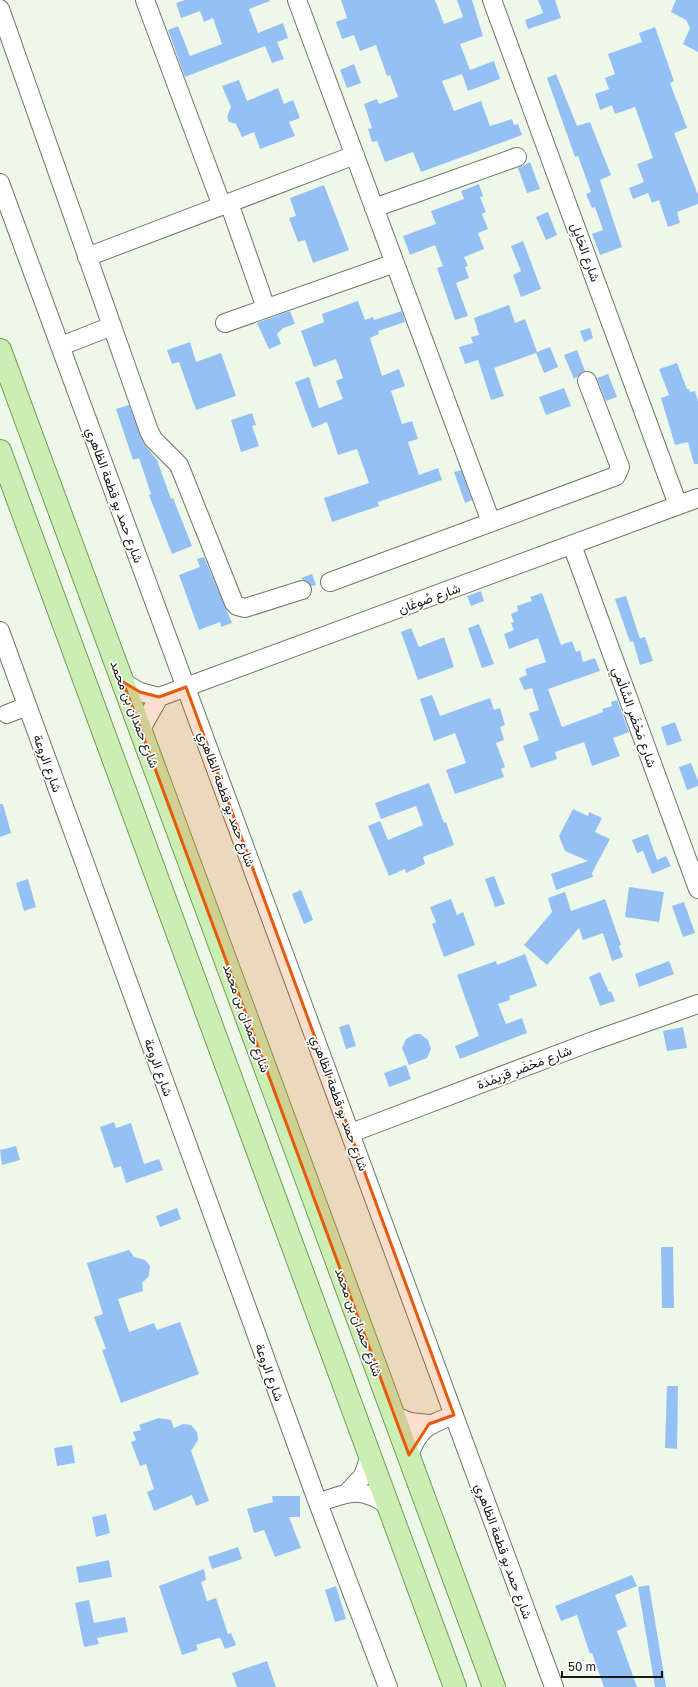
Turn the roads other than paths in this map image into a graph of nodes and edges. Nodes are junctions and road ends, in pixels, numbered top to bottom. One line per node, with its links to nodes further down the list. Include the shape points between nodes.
1 (145, 0): 8 (street)
2 (297, 0): 5 (street)
3 (492, 0): 20 (street, شارع الحَايِل)
4 (0, 8): 10 (street)
5 (355, 155): 8 (street); 9 (street)
6 (517, 157): 9 (street)
7 (0, 183): 15 (street, شارع حمد بو قطعة الظاهري)
8 (225, 204): 10 (street); 12 (street)
9 (374, 208): 11 (street)
10 (88, 257): 14 (street)
11 (395, 263): 12 (street); 21 (street)
12 (266, 308): 13 (street)
13 (225, 323)
14 (112, 326): 15 (street); 24 (street, via 149,431 153,439 179,465 234,602 237,606 245,608)
15 (61, 346): 27 (street, شارع حمد بو قطعة الظاهري)
16 (0, 350): 26 (main road, شارع حمدان بن محمد)
17 (587, 381): 21 (street, via 620,466 619,472 612,479)
18 (0, 451): 39 (main road)
19 (698, 498): 20 (street, شارع صُوغَان)
20 (678, 505): 22 (street, شارع صُوغَان)
21 (491, 522): 23 (street)
22 (572, 544): 27 (street, شارع صُوغَان); 32 (street, شارع مَحْضَر السَّالْمي)
23 (330, 582)
24 (302, 590)
25 (0, 631): 29 (street, شارع الروعة)
26 (123, 682): 28 (street, via 140,692); 31 (main road, شارع حمدان بن محمد)
27 (186, 688): 28 (street, شارع صُوغَان); 34 (street, شارع حمد بو قطعة الظاهري)
28 (159, 698): 31 (street)
29 (26, 702): 30 (street); 41 (street, شارع الروعة)
30 (6, 710)
31 (141, 729): 35 (main road, شارع حمدان بن محمد)
32 (698, 889)
33 (698, 1004): 34 (street, شارع مَحْضَر قِرَيمْدَة, via 592,1041)
34 (351, 1133): 36 (street, شارع حمد بو قطعة الظاهري)
35 (393, 1415): 37 (street, via 410,1422); 38 (main road, شارع حمدان بن محمد)
36 (454, 1415): 37 (street); 46 (street, شارع حمد بو قطعة الظاهري)
37 (428, 1424): 38 (street, via 417,1438)
38 (409, 1455): 45 (main road, شارع حمدان بن محمد)
39 (370, 1456): 40 (street, via 363,1476); 42 (main road)
40 (348, 1492): 41 (street); 42 (street, via 370,1495)
41 (318, 1503): 43 (street, شارع الروعة)
42 (389, 1506): 44 (main road)
43 (388, 1687)
44 (455, 1687)
45 (494, 1687)
46 (554, 1687)

